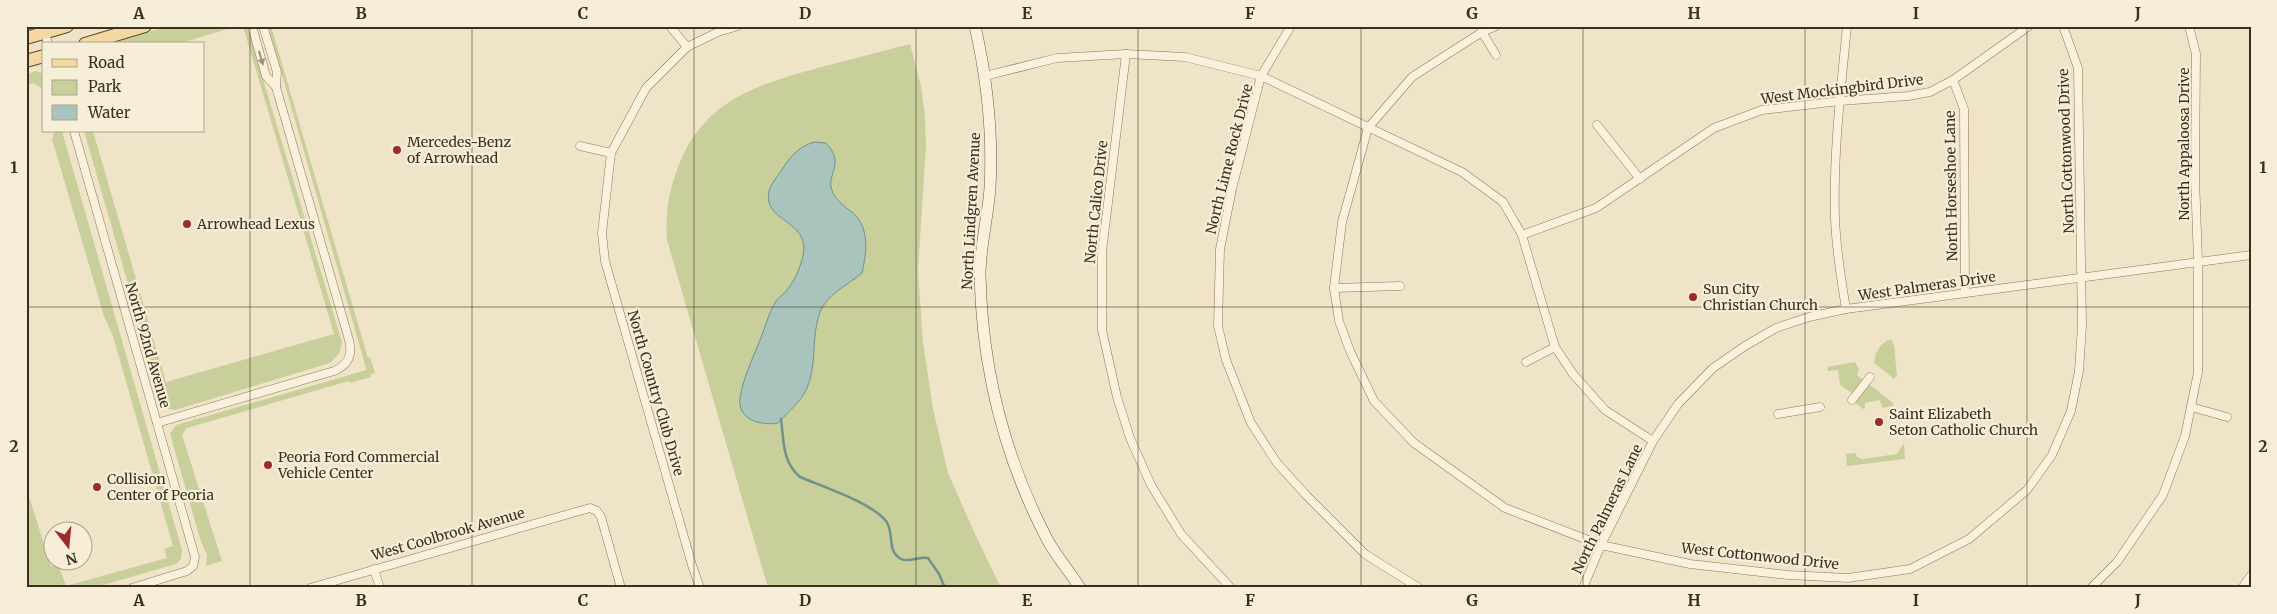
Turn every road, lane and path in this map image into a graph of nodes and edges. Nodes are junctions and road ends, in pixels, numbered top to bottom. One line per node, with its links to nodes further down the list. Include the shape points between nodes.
1 (68, 26): 16 (main road)
2 (145, 26): 17 (main road)
3 (252, 26): 26 (street, one-way to 26, via 266,76)
4 (263, 26): 26 (street, via 277,72)
5 (670, 26): 18 (street)
6 (738, 26): 18 (street)
7 (975, 26): 23 (street, North Lindgren Avenue)
8 (1291, 26): 24 (street, North Lime Rock Drive)
9 (1496, 26): 14 (street)
10 (1847, 26): 27 (street)
11 (2029, 26): 25 (street, West Mockingbird Drive)
12 (2064, 26): 37 (street, North Cottonwood Drive, via 2078,68)
13 (2189, 26): 36 (street, North Appaloosa Drive, via 2196,54)
14 (1482, 32): 20 (street); 29 (street, via 1412,77)
15 (26, 38): 16 (main road)
16 (47, 38)
17 (91, 42)
18 (687, 47): 32 (street, via 646,88)
19 (1126, 54): 23 (street, via 1056,58); 24 (street, via 1185,57); 63 (street, North Calico Drive, via 1102,252 1102,330 1130,438 1152,485 1181,534)
20 (1496, 55)
21 (42, 57): 22 (main road)
22 (26, 61)
23 (985, 76): 62 (street, North Lindgren Avenue, via 990,124 990,174 980,273 986,361 1006,443 1020,481 1049,542)
24 (1262, 76): 29 (street); 64 (street, North Lime Rock Drive, via 1220,249 1218,326 1226,360 1251,423 1277,463 1365,554)
25 (1953, 80): 27 (street, West Mockingbird Drive, via 1930,92); 40 (street, North Horseshoe Lane, via 1964,109)
26 (276, 87): 50 (street, via 351,354 345,364 334,371)
27 (1840, 101): 33 (street, West Mockingbird Drive, via 1762,110 1714,128); 41 (street, via 1835,216)
28 (1597, 125): 33 (street)
29 (1368, 128): 34 (street, via 1462,172 1503,202); 39 (street, West Cottonwood Drive, via 1342,222)
30 (74, 132): 50 (street, North 92nd Avenue)
31 (580, 146): 32 (street)
32 (611, 153): 61 (street, North Country Club Drive, via 602,233 605,261)
33 (1640, 179): 34 (street, West Mockingbird Drive, via 1596,208)
34 (1522, 235): 42 (street)
35 (2251, 255): 36 (street, West Palmeras Drive)
36 (2198, 262): 37 (street, West Palmeras Drive); 47 (street, North Appaloosa Drive, via 2198,372)
37 (2082, 278): 40 (street, West Palmeras Drive); 52 (street, West Cottonwood Drive, via 2079,371 2067,420 2052,455 2027,490 1969,539 1910,569 1848,578 1690,564)
38 (1400, 286): 39 (street)
39 (1334, 288): 52 (street, West Cottonwood Drive, via 1339,321 1374,401 1414,443 1506,508)
40 (1965, 293): 41 (street, West Palmeras Drive)
41 (1846, 309): 51 (street, West Palmeras Drive, via 1776,328 1733,354 1678,404)
42 (1555, 347): 43 (street); 51 (street, via 1573,374 1605,410)
43 (1526, 362)
44 (1870, 378): 45 (street)
45 (1852, 400)
46 (1820, 407): 48 (street)
47 (2191, 407): 49 (street); 66 (street, North Appaloosa Drive, via 2185,436 2163,495 2118,562)
48 (1778, 414)
49 (2227, 417)
50 (157, 423): 55 (street, North 92nd Avenue, via 194,553 193,566)
51 (1653, 441): 52 (street, North Palmeras Lane)
52 (1601, 545): 65 (street, North Palmeras Lane)
53 (374, 569): 58 (street, West Coolbrook Avenue); 59 (street); 60 (street, West Coolbrook Avenue, via 582,509 594,509 601,517)
54 (2251, 575): 67 (street)
55 (168, 578): 56 (street); 57 (street)
56 (138, 587)
57 (162, 588)
58 (310, 588)
59 (380, 588)
60 (621, 588)
61 (700, 588)
62 (1080, 588)
63 (1231, 588)
64 (1419, 588)
65 (1583, 588)
66 (2091, 588)
67 (2242, 588)

